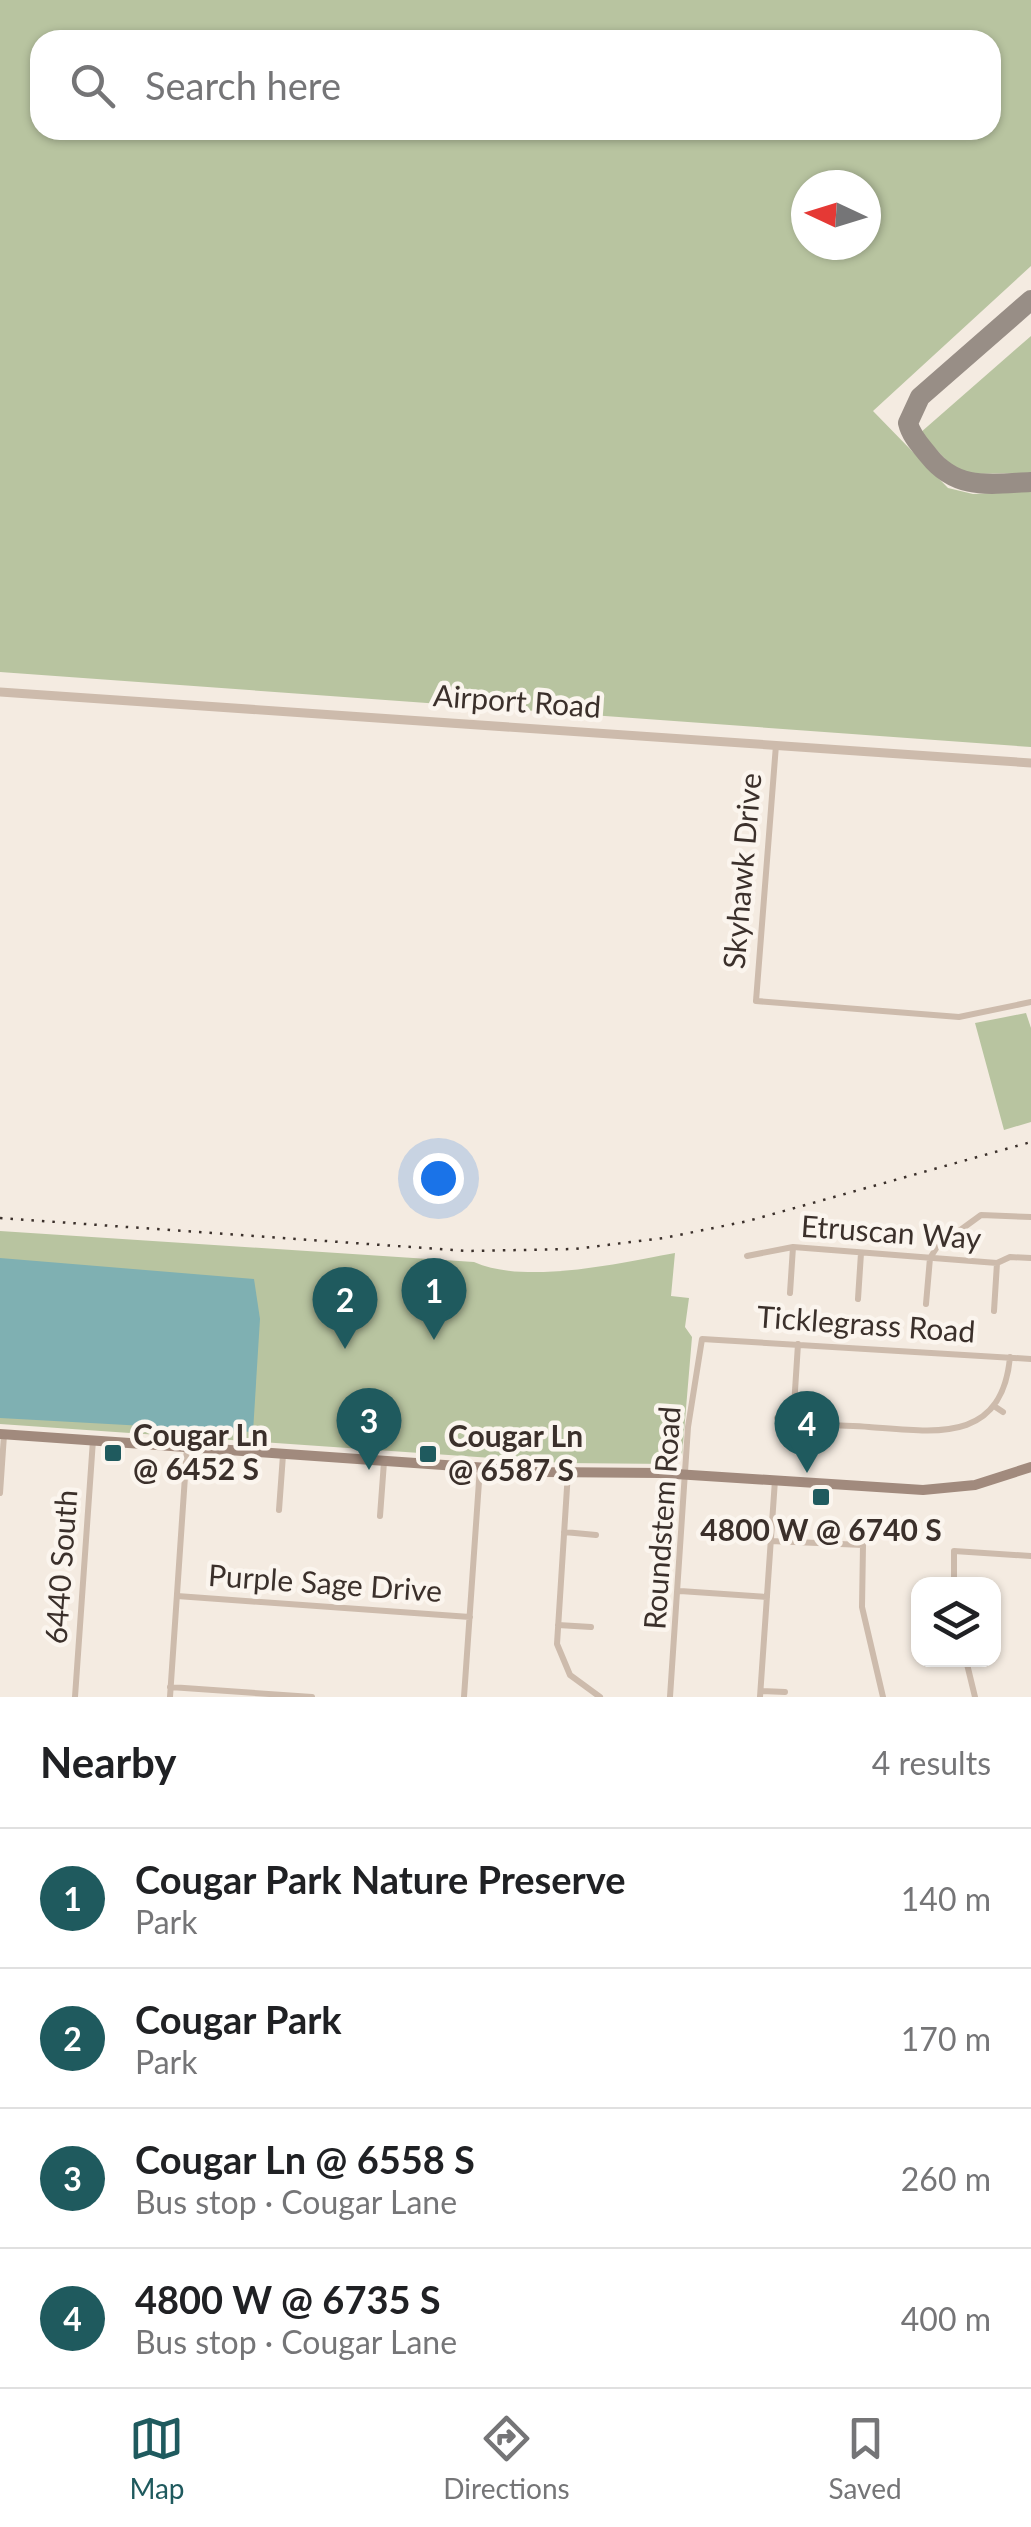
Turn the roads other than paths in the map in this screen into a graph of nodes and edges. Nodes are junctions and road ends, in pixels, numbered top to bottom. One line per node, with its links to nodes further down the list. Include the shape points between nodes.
1 (0, 692): 2 (street, Airport Road)
2 (776, 745): 3 (street, Airport Road); 4 (street, Skyhawk Drive, via 756,1001 958,1017)
3 (1031, 763)
4 (1031, 1002)
5 (1031, 1217): 9 (street, via 981,1215)
6 (793, 1247): 7 (street, Etruscan Way); 8 (street, Etruscan Way); 12 (street)
7 (862, 1253): 9 (street, Etruscan Way); 13 (street)
8 (747, 1256)
9 (930, 1258): 11 (street, Etruscan Way); 14 (street)
10 (1031, 1258): 11 (street, Etruscan Way, via 1010,1256)
11 (997, 1263): 15 (street)
12 (790, 1293)
13 (858, 1299)
14 (926, 1304)
15 (994, 1311)
16 (700, 1341): 17 (street, Ticklegrass Road); 32 (street, Roundstem Road)
17 (798, 1343): 18 (street, Ticklegrass Road); 23 (street)
18 (1010, 1357): 19 (street, Ticklegrass Road); 20 (street)
19 (1031, 1359)
20 (994, 1406): 21 (street); 23 (street, via 970,1424 940,1432)
21 (1003, 1412)
22 (777, 1418): 23 (street)
23 (792, 1422)
24 (2, 1434): 25 (main road); 34 (street)
25 (93, 1440): 26 (main road); 53 (street, 6440 South)
26 (187, 1447): 27 (main road); 43 (street)
27 (283, 1454): 28 (main road); 35 (street)
28 (384, 1461): 30 (main road); 36 (street)
29 (1031, 1467): 33 (main road, via 948,1489)
30 (480, 1468): 31 (main road); 45 (street)
31 (568, 1472): 32 (main road); 37 (street)
32 (686, 1474): 33 (main road); 42 (street, Roundstem Road)
33 (775, 1480): 39 (street)
34 (0, 1493)
35 (279, 1510)
36 (380, 1516)
37 (564, 1532): 38 (street); 46 (street)
38 (596, 1535)
39 (771, 1541): 44 (street); 59 (street, via 864,1545 862,1607)
40 (1031, 1556): 41 (street, via 954,1551)
41 (954, 1577)
42 (680, 1590): 44 (street); 58 (street, Roundstem Road)
43 (177, 1596): 45 (street, Purple Sage Drive); 49 (street)
44 (767, 1596): 51 (street)
45 (470, 1617): 56 (street)
46 (558, 1625): 47 (street); 57 (street, via 563,1665)
47 (590, 1627)
48 (968, 1667): 60 (street)
49 (170, 1687): 52 (street); 54 (street)
50 (785, 1692): 51 (street)
51 (761, 1694)
52 (269, 1696): 55 (street)
53 (75, 1697)
54 (170, 1697)
55 (312, 1697)
56 (464, 1697)
57 (600, 1697)
58 (670, 1697)
59 (883, 1697)
60 (975, 1697)

